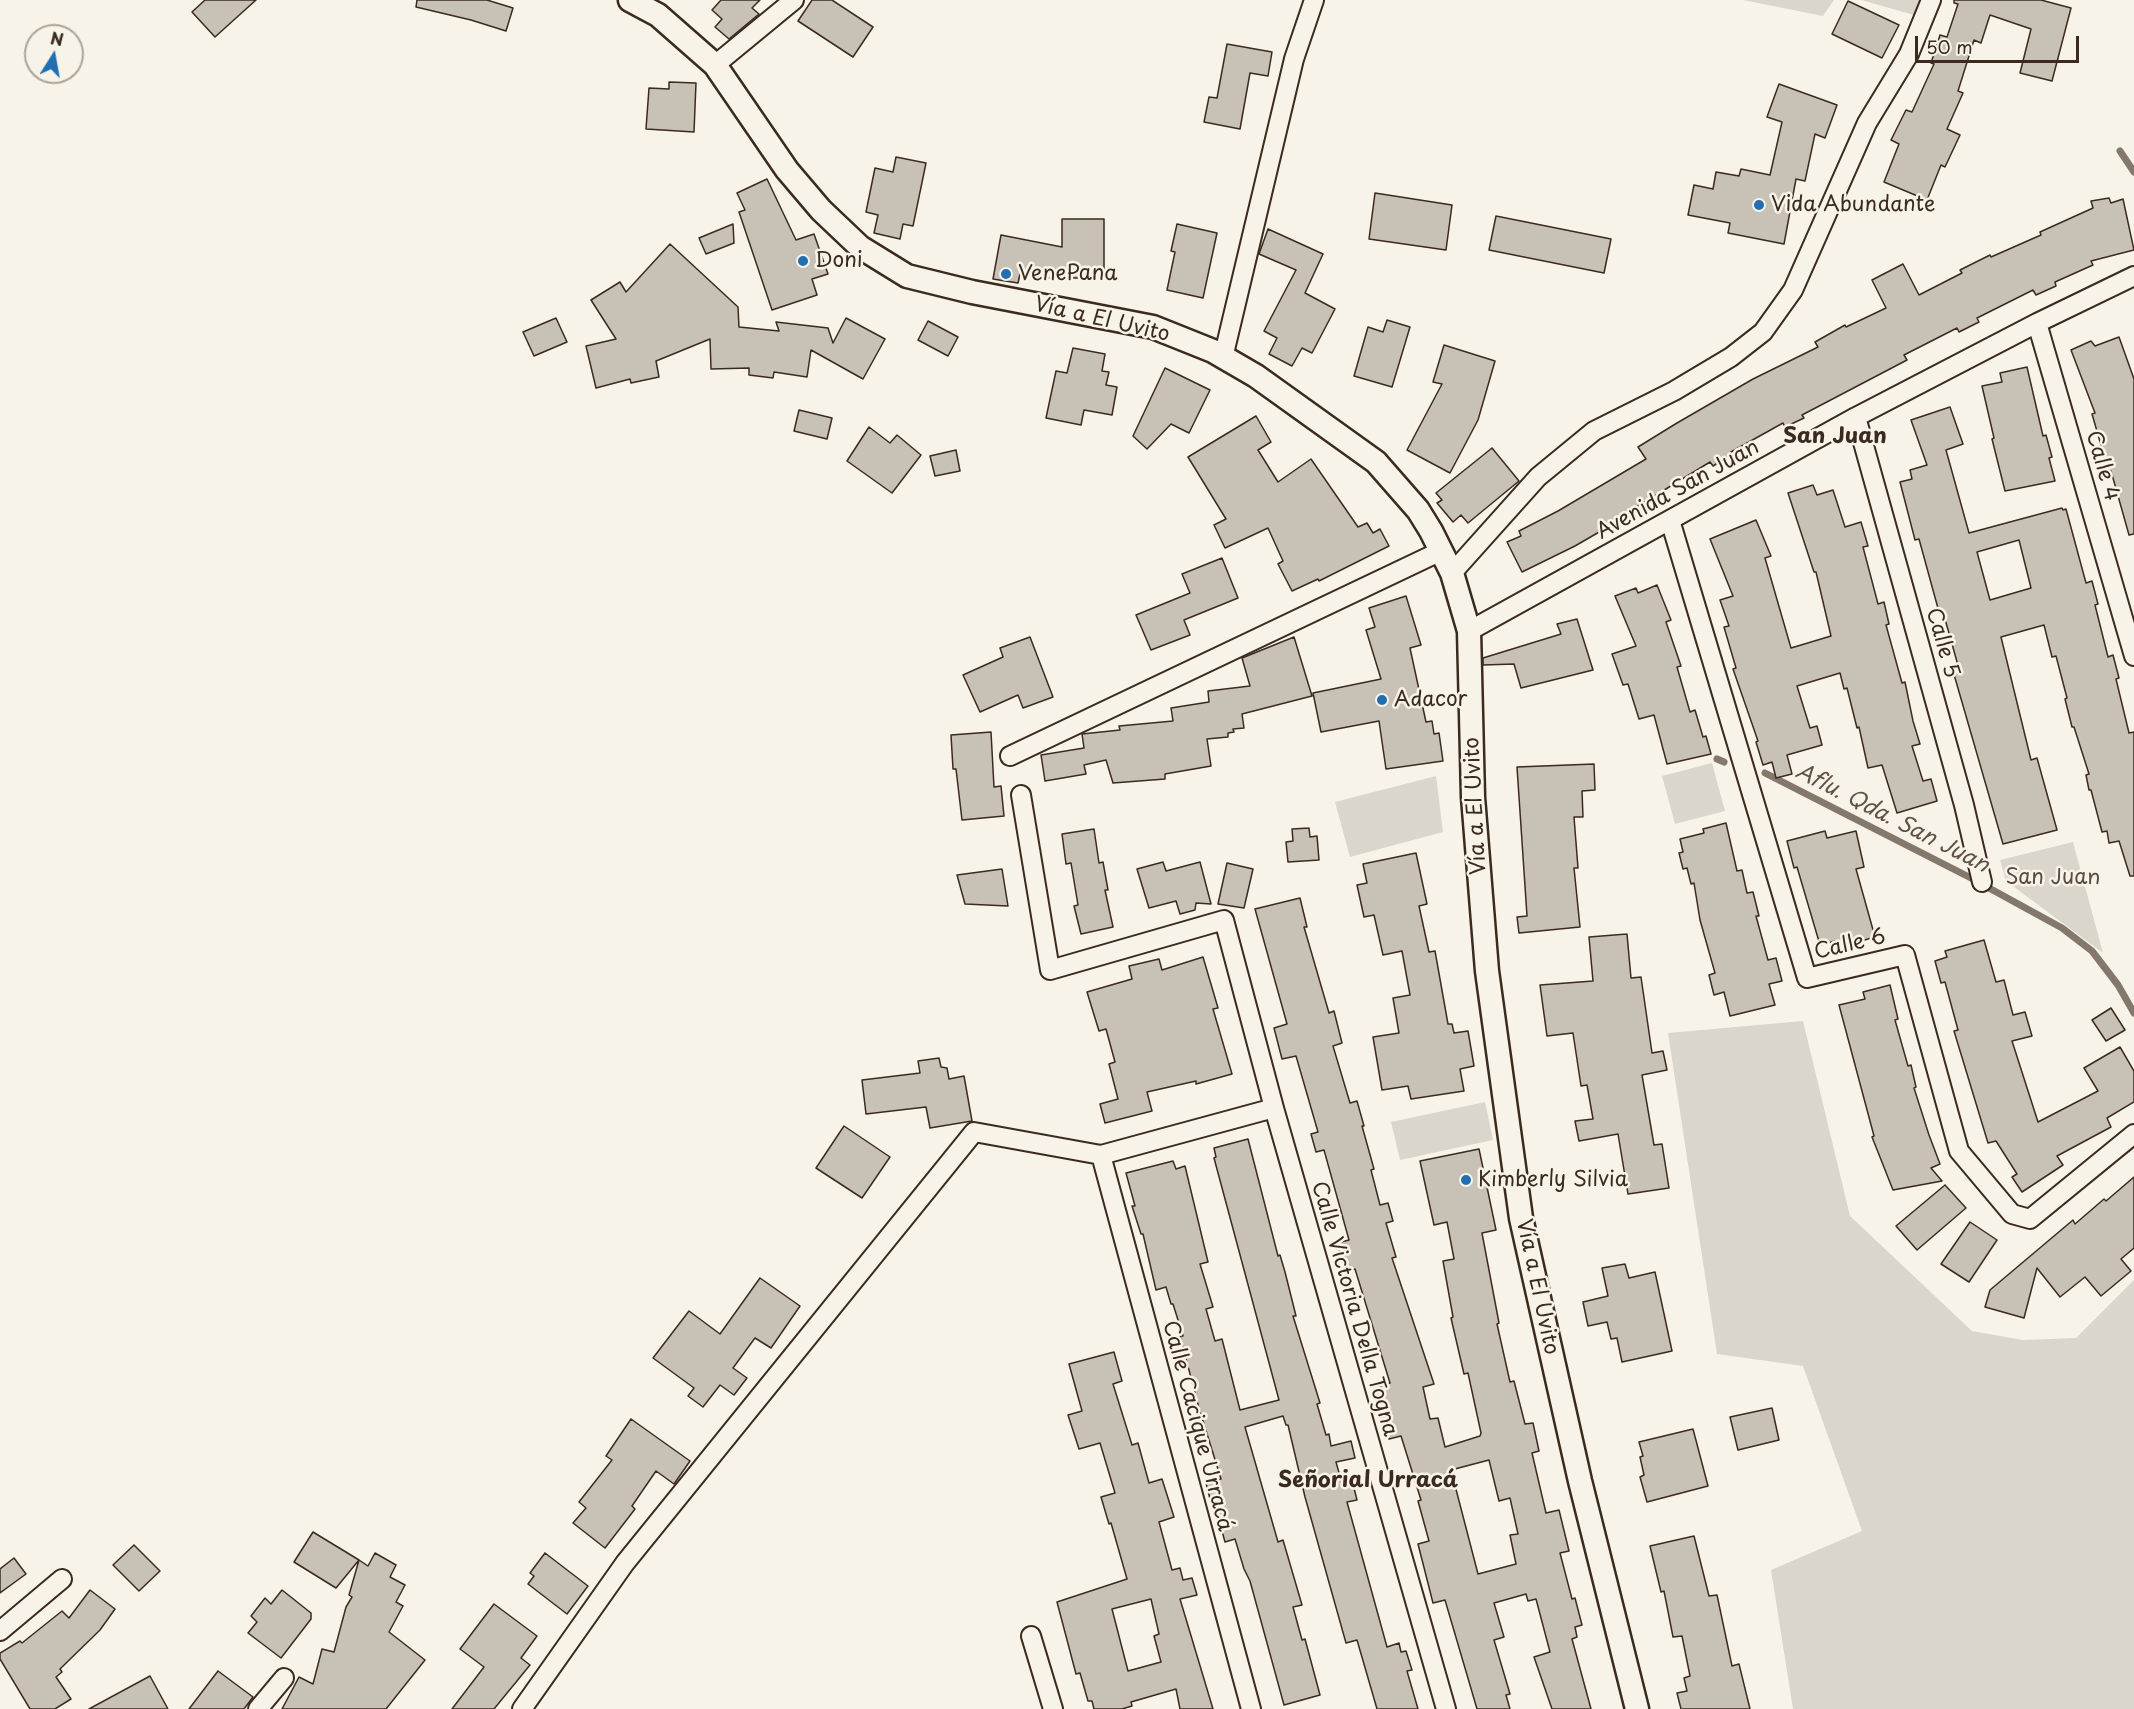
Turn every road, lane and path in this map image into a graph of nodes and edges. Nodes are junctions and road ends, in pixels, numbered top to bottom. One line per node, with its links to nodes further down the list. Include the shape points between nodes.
1 (630, 0): 5 (street, Vía a El Uvito, via 658,15)
2 (794, 0): 5 (street)
3 (1314, 0): 8 (street, via 1293,59)
4 (1931, 0): 12 (street, via 1909,54 1867,123 1793,290 1763,333 1674,392 1594,431 1538,477)
5 (715, 65): 8 (street, Vía a El Uvito, via 788,170 821,210 860,247 907,276 1153,327)
6 (2134, 276): 7 (street, Avenida San Juan)
7 (2037, 323): 9 (street, Avenida San Juan); 14 (street, Calle 4)
8 (1223, 358): 11 (street, Vía a El Uvito, via 1256,376 1376,462 1418,510)
9 (1856, 417): 10 (street, Avenida San Juan); 17 (street, Calle 5, via 1964,804)
10 (1670, 520): 13 (street, Avenida San Juan); 19 (street, Calle 6, via 1807,978 1905,955 1959,1151 2012,1214 2030,1219)
11 (1441, 551): 12 (street, Vía a El Uvito); 15 (street)
12 (1452, 573): 13 (street, Vía a El Uvito)
13 (1469, 630): 30 (street, Vía a El Uvito, via 1473,797 1487,971 1521,1218 1580,1481)
14 (2134, 656)
15 (1010, 756)
16 (1021, 795): 18 (street, Calle Victoria Della Togna, via 1050,970 1224,920)
17 (1982, 882)
18 (1274, 1108): 20 (street); 29 (street, Calle Victoria Della Togna)
19 (2134, 1134)
20 (1101, 1155): 26 (street, via 974,1132 625,1563); 28 (street, Calle Cacique Urracá)
21 (62, 1579): 22 (street)
22 (0, 1631)
23 (1031, 1636): 27 (street)
24 (284, 1678): 25 (street)
25 (258, 1709)
26 (522, 1709)
27 (1053, 1709)
28 (1251, 1709)
29 (1446, 1709)
30 (1637, 1709)

